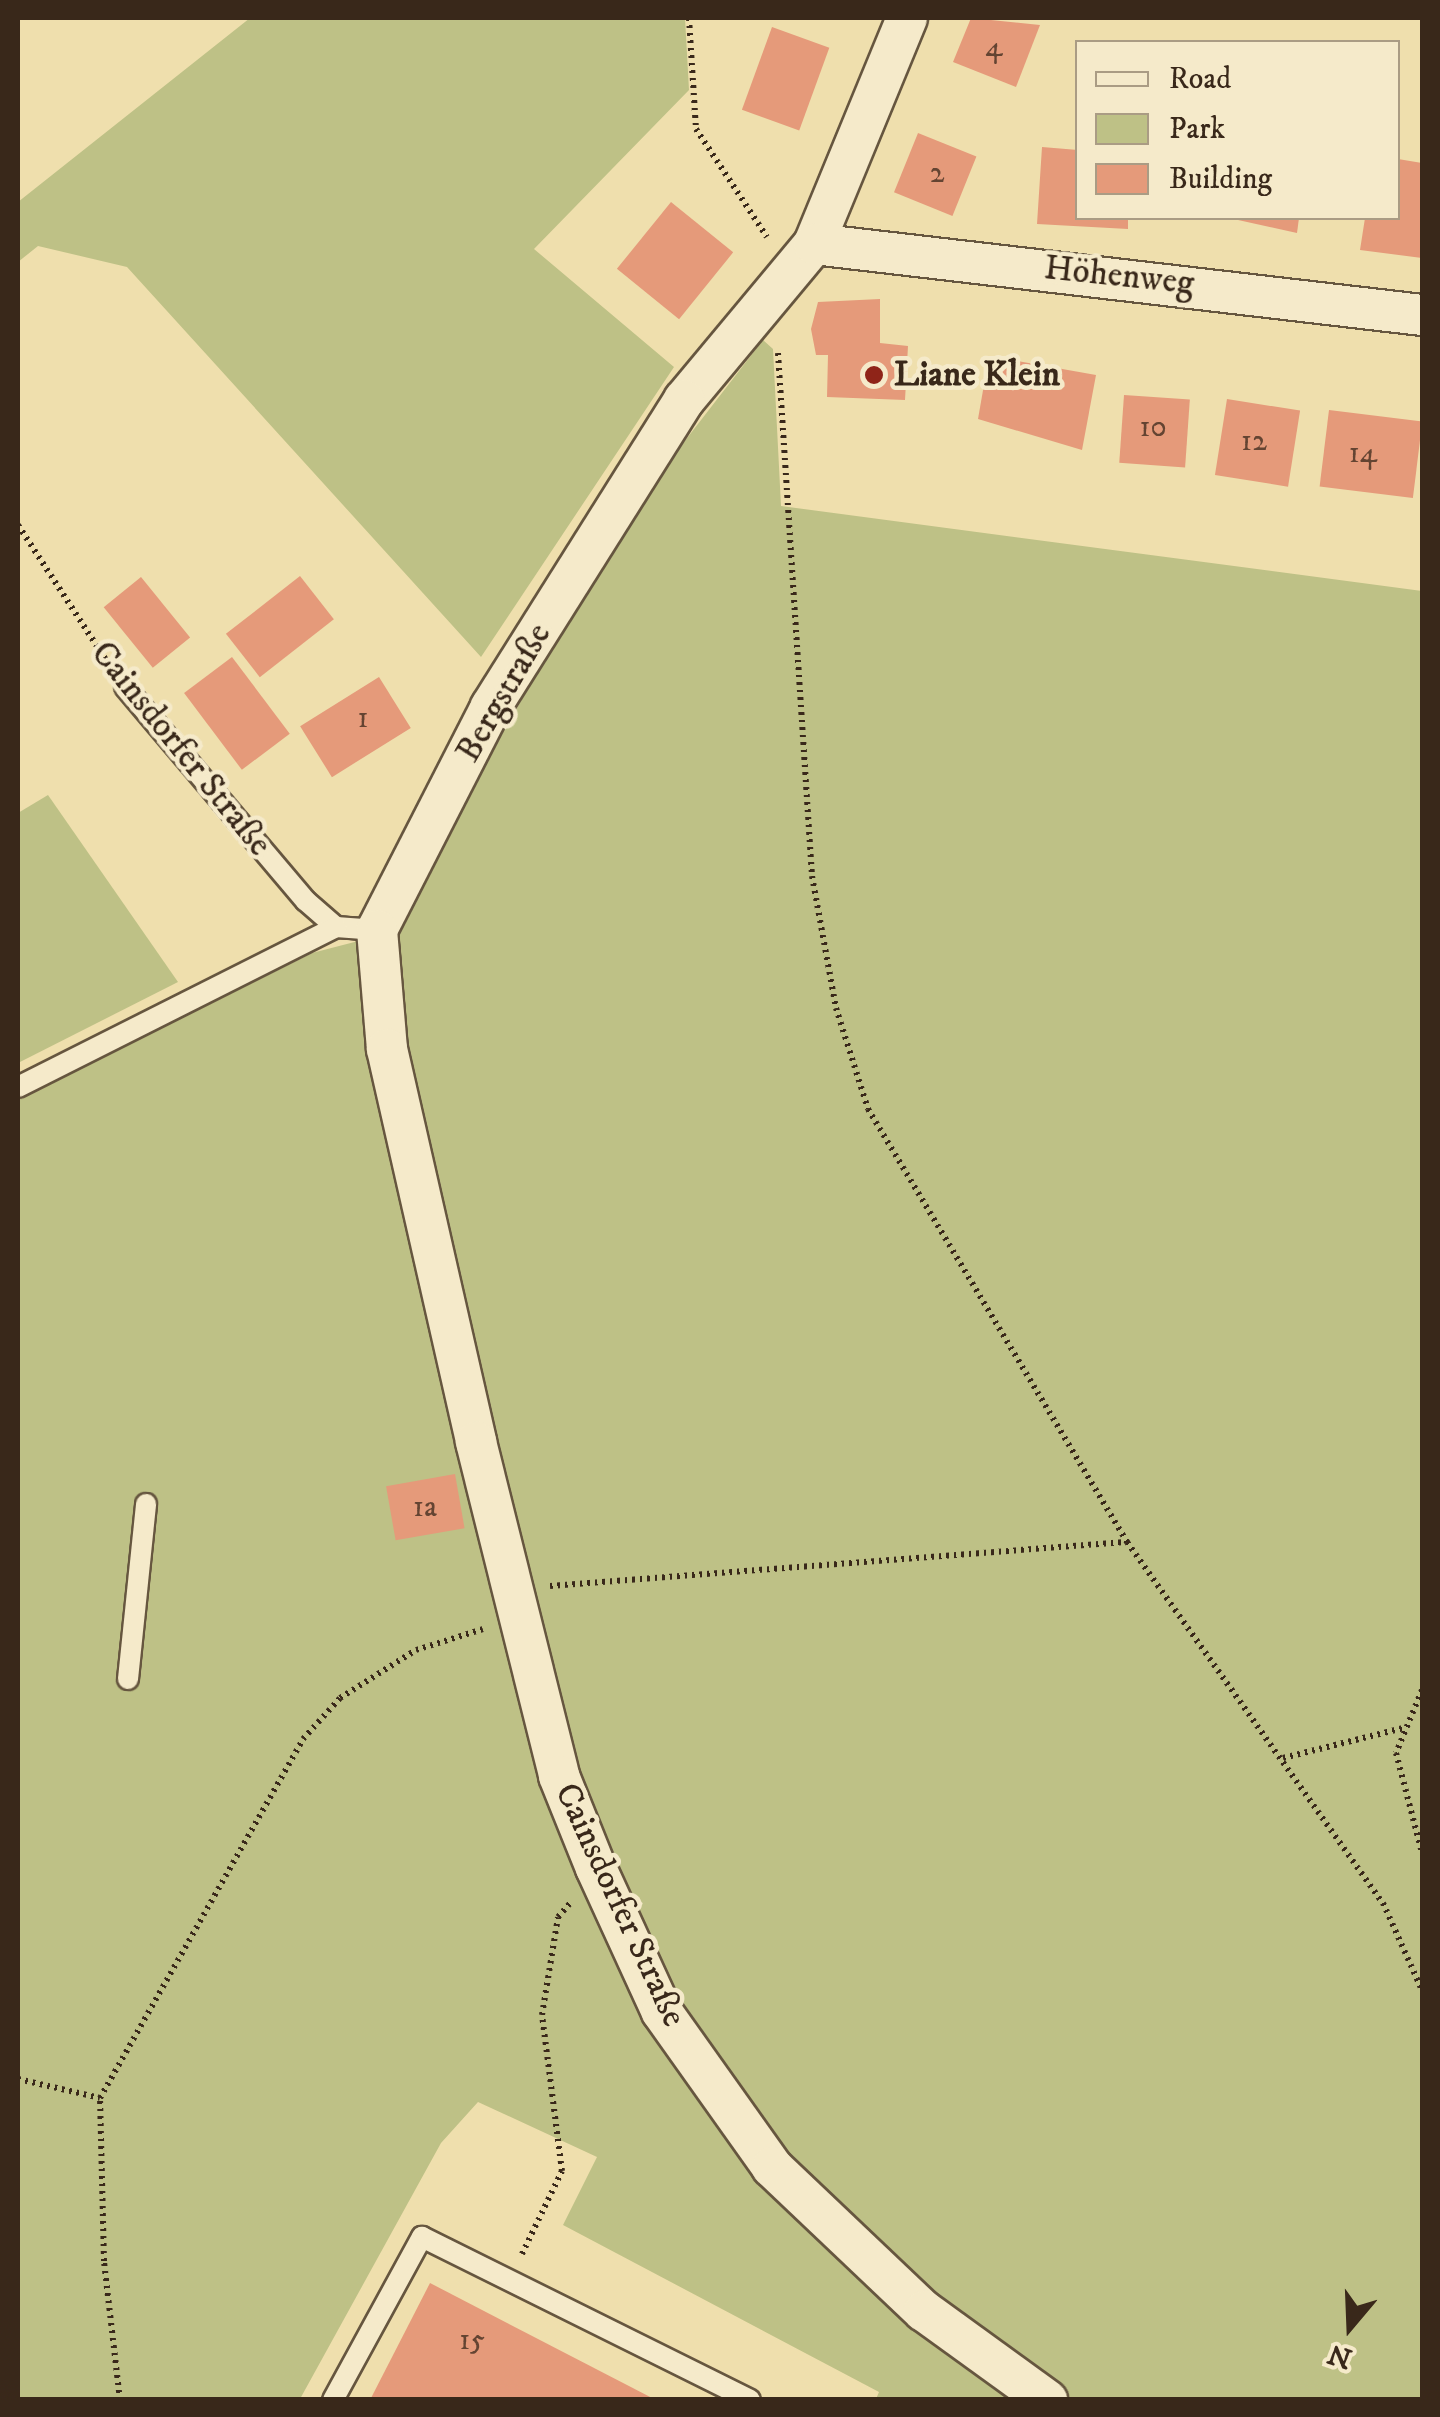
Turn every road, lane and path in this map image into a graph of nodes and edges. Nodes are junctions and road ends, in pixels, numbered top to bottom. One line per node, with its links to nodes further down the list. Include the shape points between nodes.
1 (689, 18): 3 (path, via 696,130)
2 (907, 18): 3 (street, Bergstraße)
3 (805, 255): 4 (street, Bergstraße); 5 (street, Höhenweg)
4 (764, 304): 9 (street, Bergstraße, via 684,400 491,707); 12 (path, via 781,380 812,876 836,1008 868,1110 914,1197)
5 (1422, 315)
6 (18, 525): 7 (path, Cainsdorfer Straße)
7 (125, 687): 8 (lane, Cainsdorfer Straße)
8 (336, 927): 9 (lane); 10 (lane)
9 (377, 930): 13 (street, Cainsdorfer Straße, via 388,1049)
10 (18, 1087)
11 (146, 1504): 14 (lane)
12 (1126, 1542): 13 (path, via 547,1586); 17 (path)
13 (518, 1618): 19 (street, Cainsdorfer Straße, via 560,1776); 22 (path, via 416,1650 340,1698 302,1739)
14 (128, 1679)
15 (1422, 1690): 16 (path)
16 (1403, 1728): 17 (path); 18 (path, via 1396,1753)
17 (1283, 1758): 20 (path, via 1384,1903)
18 (1422, 1853)
19 (598, 1872): 23 (path, via 558,1917 542,2014 562,2171); 27 (street, Cainsdorfer Straße, via 662,2012 772,2167 924,2311)
20 (1422, 1990)
21 (18, 2079): 22 (path)
22 (100, 2098): 24 (path, via 104,2261)
23 (508, 2282): 25 (lane, via 422,2237); 26 (lane)
24 (120, 2400)
25 (332, 2400)
26 (750, 2400)
27 (1047, 2400)

